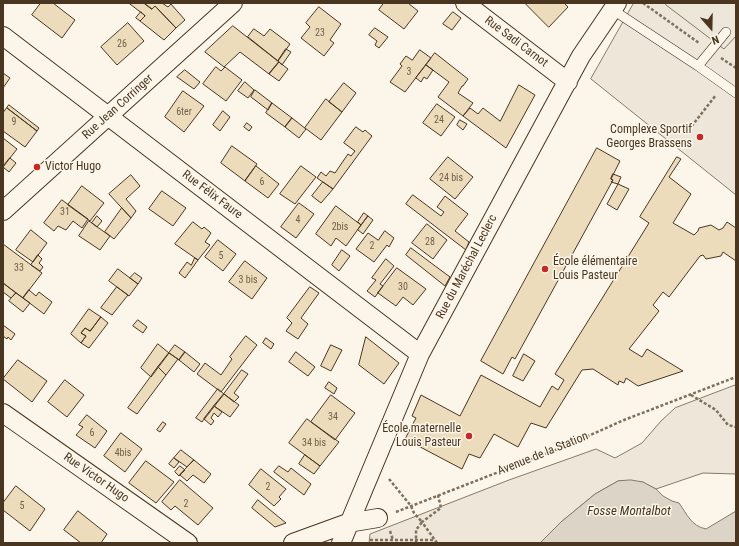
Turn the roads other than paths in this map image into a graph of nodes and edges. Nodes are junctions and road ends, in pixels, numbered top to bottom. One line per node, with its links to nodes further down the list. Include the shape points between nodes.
1 (233, 3): 9 (street, Rue Jean Corringer)
2 (465, 3): 7 (street, Rue Sadi Carnot)
3 (615, 6): 6 (lane); 7 (street, Rue du Maréchal Leclerc, via 581,56)
4 (726, 32): 6 (lane)
5 (3, 36): 9 (street, Rue Félix Faure)
6 (698, 66): 8 (lane)
7 (568, 82): 11 (street, Rue du Maréchal Leclerc)
8 (736, 93)
9 (108, 116): 10 (street, Rue Jean Corringer); 11 (street, Rue Félix Faure)
10 (3, 211)
11 (420, 354): 14 (street, Rue du Maréchal Leclerc)
12 (3, 413): 15 (street, Rue Victor Hugo)
13 (378, 518): 14 (street)
14 (348, 523): 16 (street); 17 (street, Rue du Maréchal Leclerc)
15 (188, 543)
16 (293, 543)
17 (341, 543)

